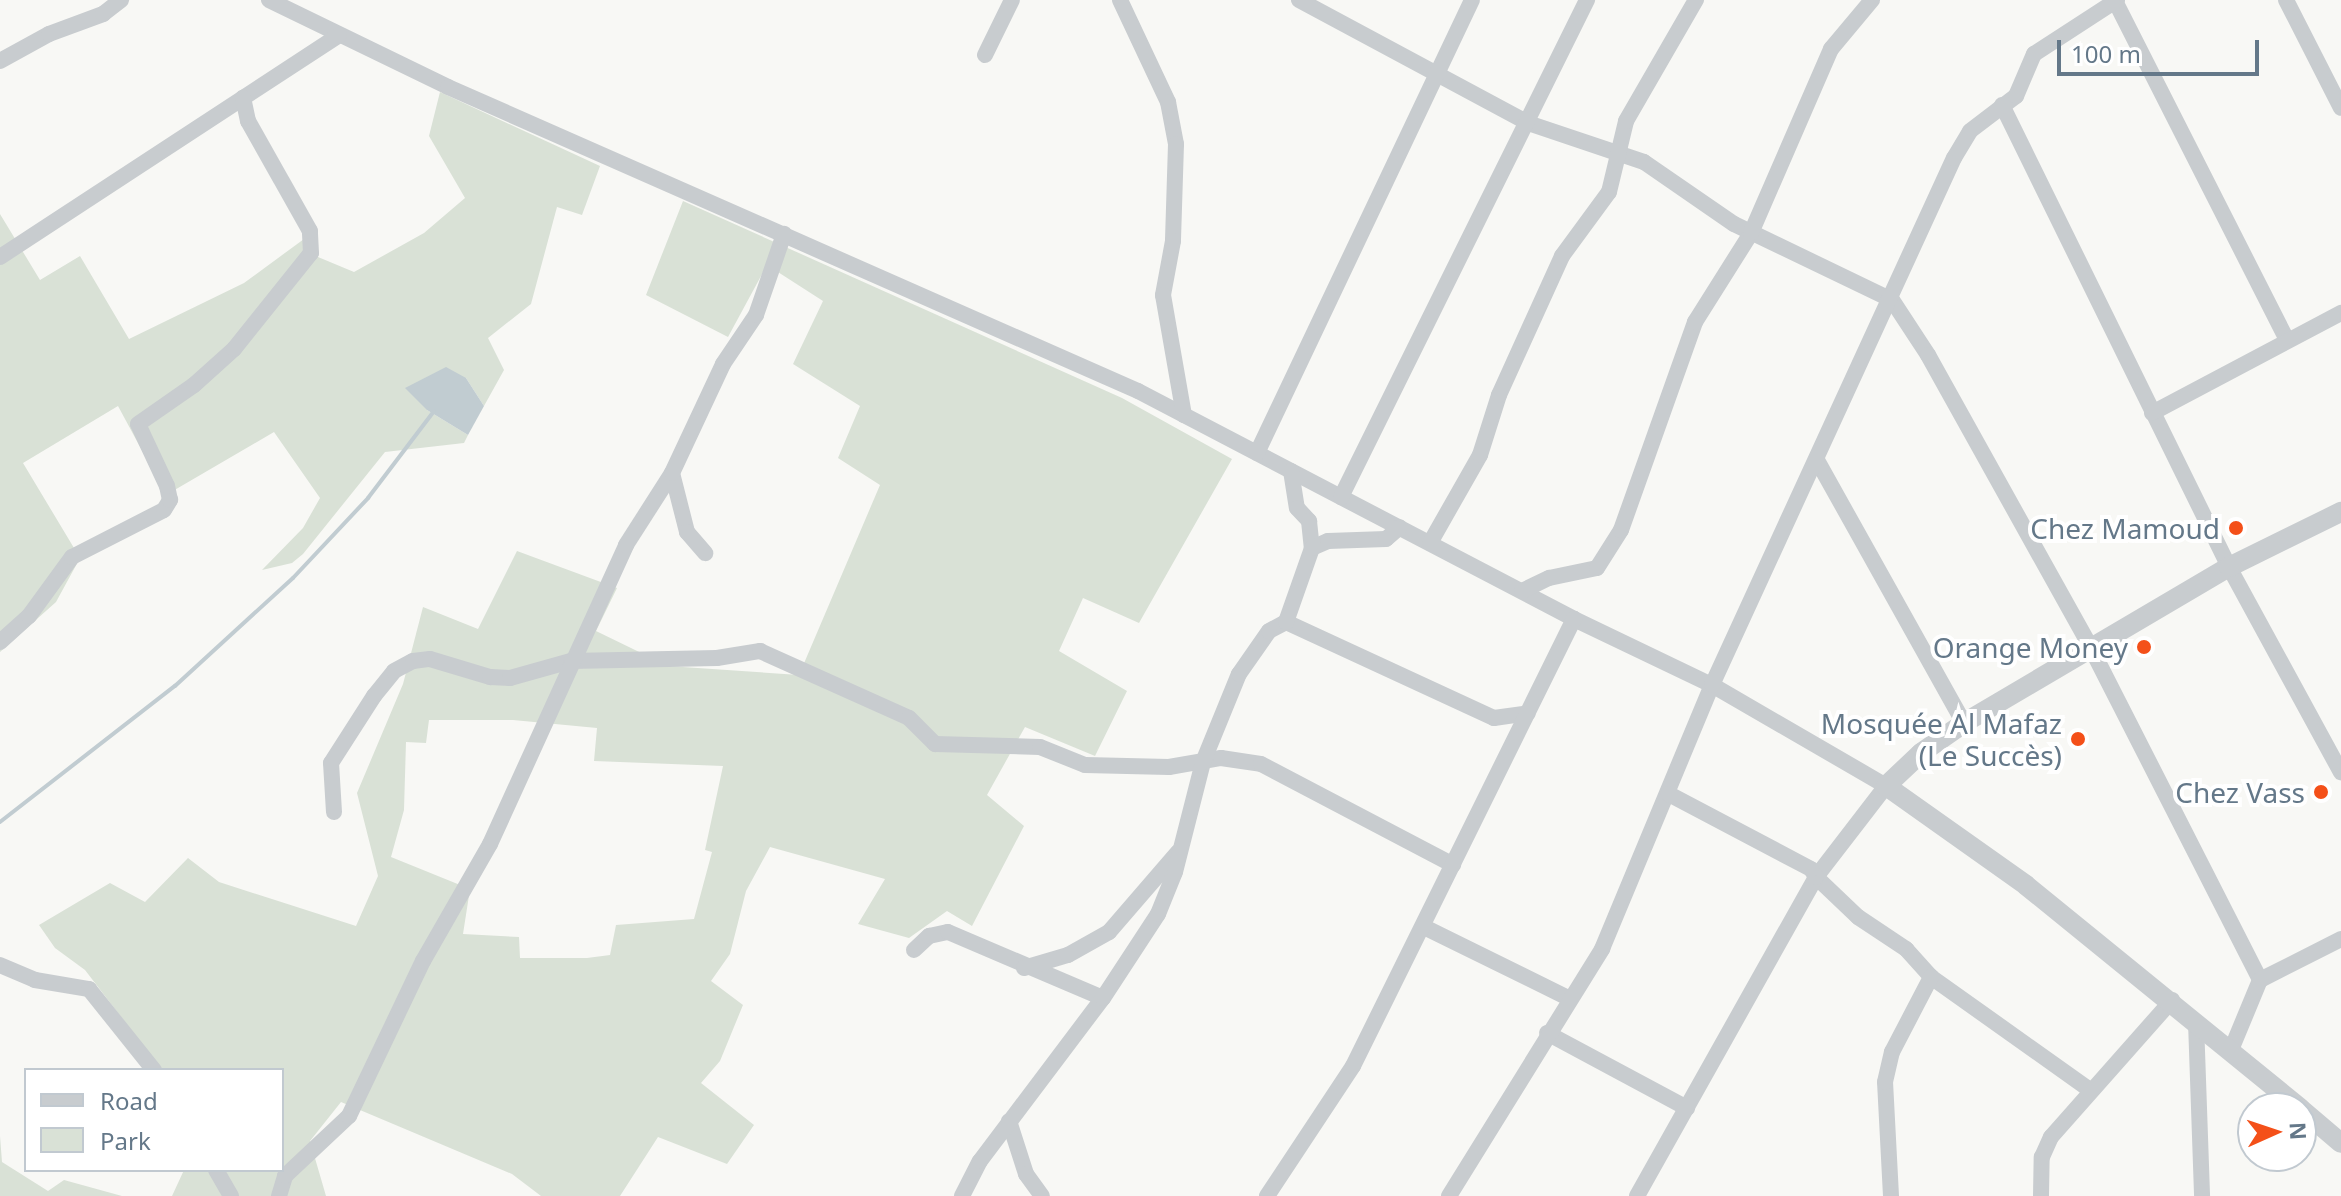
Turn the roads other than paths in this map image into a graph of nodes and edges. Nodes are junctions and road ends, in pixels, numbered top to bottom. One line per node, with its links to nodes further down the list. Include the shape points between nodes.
1 (121, 0): 15 (street, via 103,14 49,34)
2 (269, 0): 13 (street)
3 (1012, 0): 14 (street)
4 (1120, 0): 30 (street, via 1168,102 1176,144 1173,241 1163,295)
5 (1299, 0): 12 (street)
6 (1472, 0): 16 (street)
7 (1587, 0): 21 (street)
8 (1696, 0): 22 (street, via 1626,121)
9 (1872, 0): 23 (street, via 1831,49)
10 (2286, 0): 17 (street)
11 (2106, 2): 19 (street, via 2034,54 2016,96); 28 (street)
12 (1319, 4): 16 (street)
13 (339, 35): 18 (street); 24 (street)
14 (985, 55)
15 (0, 61)
16 (1437, 72): 21 (street); 31 (street)
17 (2335, 79): 20 (street)
18 (243, 98): 25 (street); 45 (street, via 248,121 294,194 310,231 311,253 234,349 138,424 167,486 170,500 164,510 72,557 29,616)
19 (2002, 105): 26 (street, via 1970,131 1954,158); 29 (street)
20 (2341, 108)
21 (1528, 123): 22 (street); 35 (street)
22 (1615, 152): 23 (street, via 1644,162); 38 (street, via 1618,168 1609,192 1562,256 1499,395 1480,455)
23 (1751, 233): 26 (street); 42 (street, via 1695,322 1613,542 1597,568 1549,578)
24 (784, 234): 30 (street, via 975,316); 34 (street, via 756,315 723,364)
25 (0, 257)
26 (1892, 300): 32 (street); 46 (street)
27 (2341, 313): 28 (street)
28 (2287, 340): 29 (street)
29 (2152, 413): 41 (street)
30 (1184, 415): 31 (street)
31 (1257, 453): 33 (street)
32 (1818, 462): 48 (street); 50 (street)
33 (1291, 471): 35 (street); 39 (street, via 1297,508 1309,521)
34 (672, 473): 40 (street, via 687,532); 47 (street, via 626,545)
35 (1341, 497): 37 (street)
36 (2341, 512): 41 (street)
37 (1400, 527): 38 (street); 39 (street, via 1386,539 1328,541)
38 (1430, 543): 42 (street)
39 (1312, 548): 44 (street)
40 (705, 553)
41 (2229, 567): 46 (street); 52 (street)
42 (1522, 591): 43 (street)
43 (1574, 619): 48 (street); 49 (street)
44 (1286, 622): 49 (street, via 1494,718); 51 (street, via 1269,631 1239,674)
45 (0, 642)
46 (2091, 648): 50 (street); 65 (street)
47 (571, 661): 51 (street, via 771,653 909,718 935,744 1040,747 1085,765 1169,767); 55 (street, via 510,678 430,659 394,671 331,763); 81 (street, via 490,844 423,961 349,1116 285,1176)
48 (1712, 685): 53 (street); 54 (street)
49 (1528, 713): 57 (street)
50 (1964, 723): 53 (street)
51 (1203, 762): 56 (street); 57 (street, via 1221,758 1261,764)
52 (2341, 772)
53 (1886, 786): 58 (street); 68 (street, via 2026,885)
54 (1669, 794): 58 (street); 67 (street, via 1602,949)
55 (334, 812)
56 (1180, 850): 63 (street, via 1109,932 1068,955); 66 (street, via 1158,914)
57 (1453, 865): 59 (street)
58 (1816, 877): 64 (street, via 1858,917 1906,949); 75 (street)
59 (1424, 927): 67 (street); 84 (street, via 1353,1066)
60 (2341, 939): 65 (street)
61 (914, 950): 63 (street, via 929,936 948,932)
62 (0, 965): 72 (street, via 35,980 89,989)
63 (1024, 968): 66 (street)
64 (1931, 977): 73 (street); 87 (street, via 1892,1052 1885,1082)
65 (2260, 980): 71 (street)
66 (1103, 998): 76 (street)
67 (1568, 998): 70 (street)
68 (2172, 1000): 69 (street); 73 (street)
69 (2196, 1022): 71 (street); 89 (street)
70 (1547, 1033): 75 (street); 85 (street)
71 (2231, 1050): 74 (street)
72 (152, 1068)
73 (2090, 1090): 88 (street, via 2046,1147)
74 (2280, 1092)
75 (1687, 1108): 86 (street)
76 (1009, 1121): 82 (street); 83 (street, via 1026,1174)
77 (2317, 1123): 78 (street)
78 (2341, 1143)
79 (217, 1172): 80 (street)
80 (231, 1196)
81 (279, 1196)
82 (962, 1196)
83 (1042, 1196)
84 (1267, 1196)
85 (1449, 1196)
86 (1637, 1196)
87 (1891, 1196)
88 (2041, 1196)
89 (2202, 1196)

